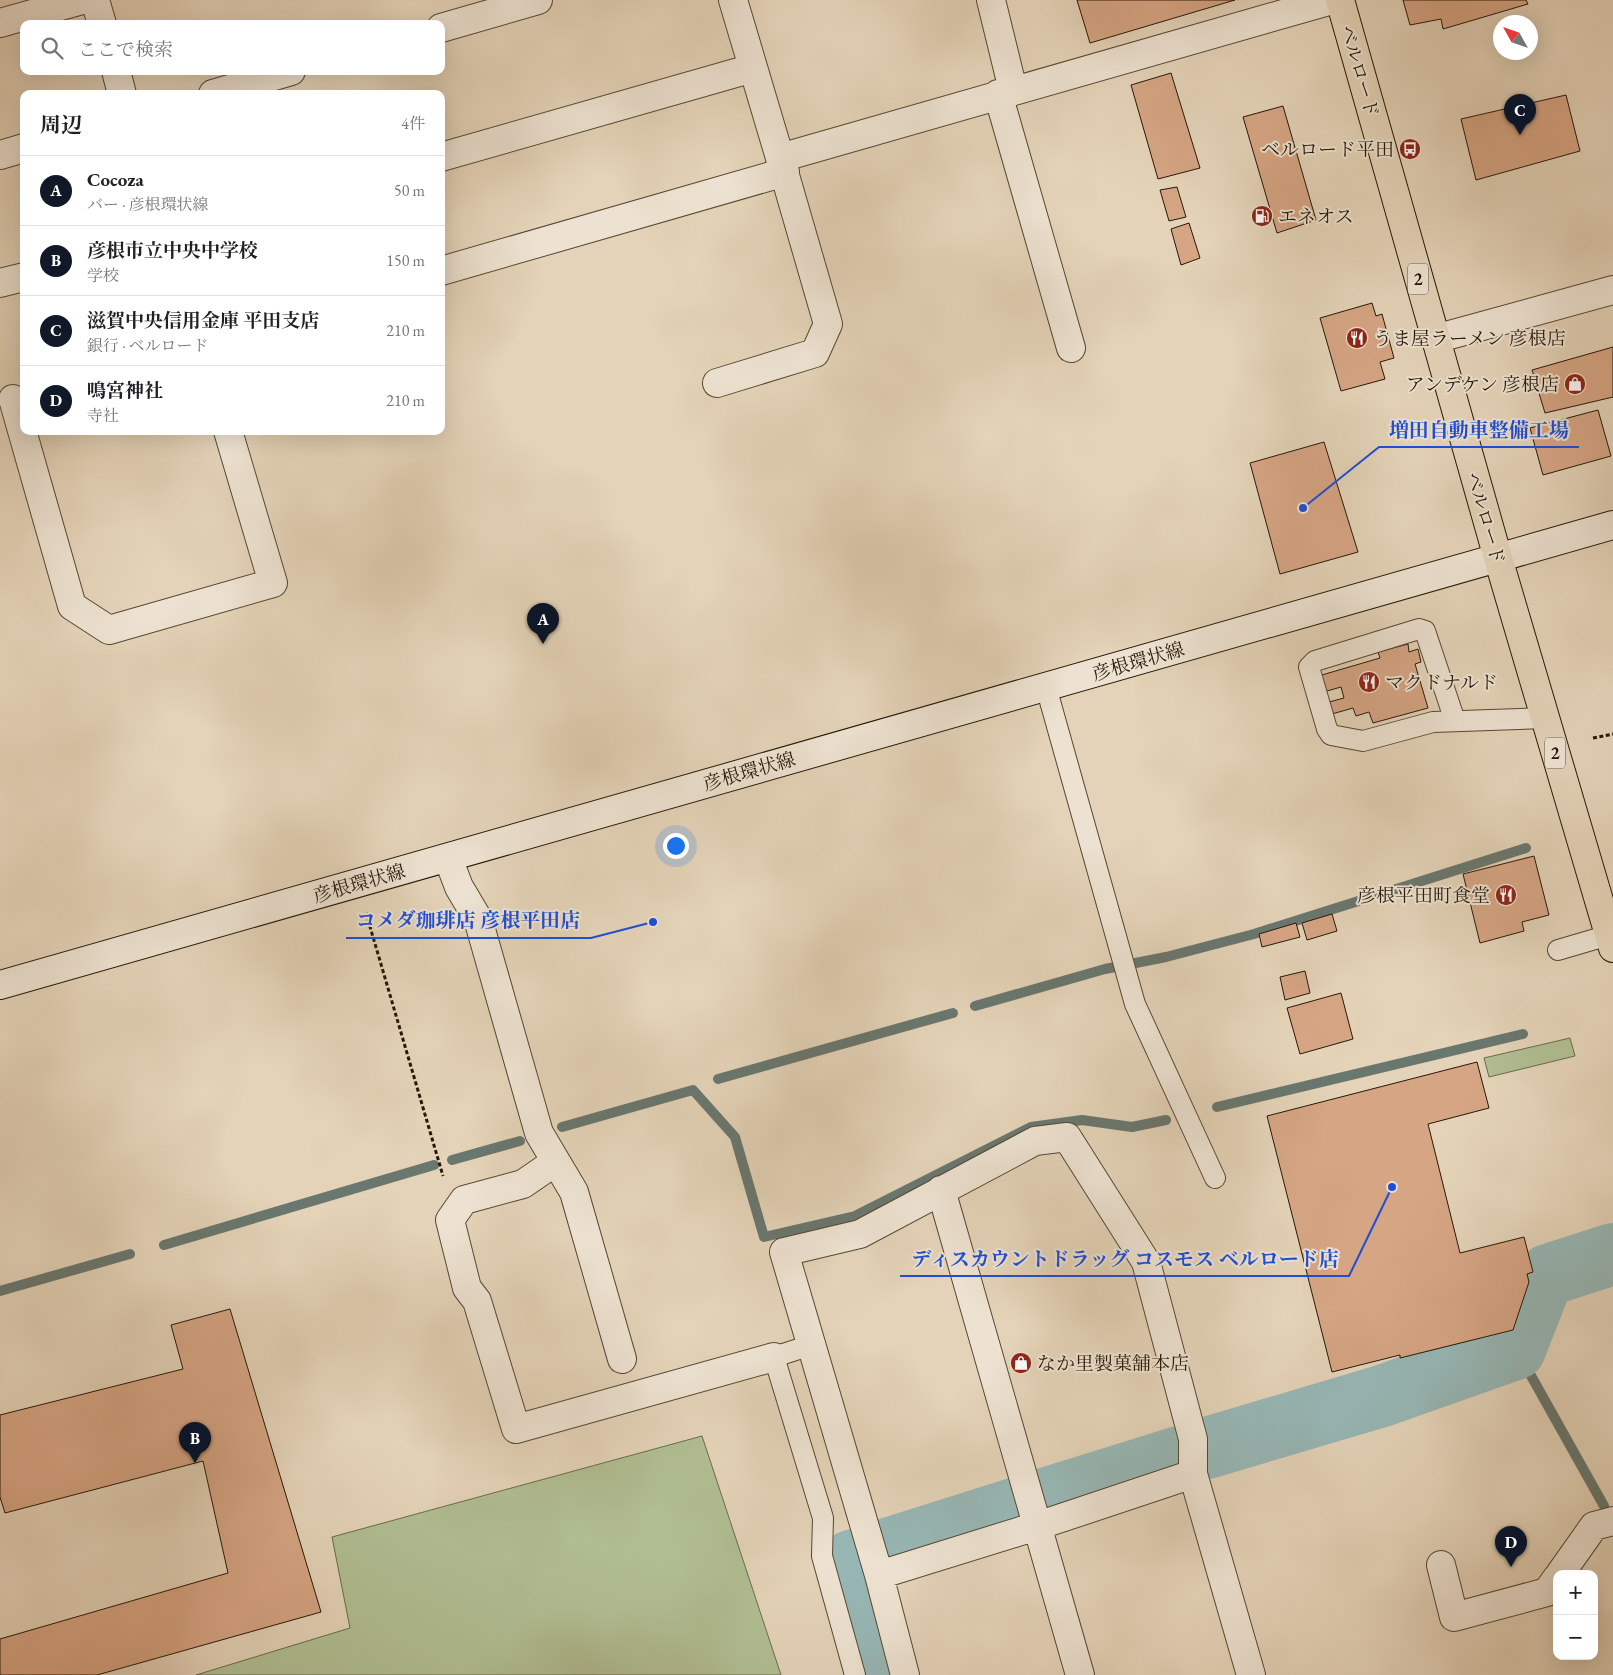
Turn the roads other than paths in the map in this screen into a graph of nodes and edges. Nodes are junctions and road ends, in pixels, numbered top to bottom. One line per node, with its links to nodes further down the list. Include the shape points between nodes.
1 (82, 0): 9 (street)
2 (96, 0): 8 (street)
3 (538, 0): 10 (street)
4 (733, 0): 11 (street)
5 (991, 0): 16 (street)
6 (1332, 0): 16 (street)
7 (1340, 0): 25 (main road, ベルロード / 2)
8 (101, 20)
9 (0, 23)
10 (445, 27)
11 (752, 68): 19 (street); 20 (street)
12 (117, 75): 14 (street)
13 (277, 75): 15 (street)
14 (121, 90)
15 (227, 90)
16 (1006, 92): 20 (street); 26 (street)
17 (20, 149): 18 (street)
18 (0, 155)
19 (445, 156)
20 (783, 165): 21 (street); 27 (street, via 828,324 815,353)
21 (445, 270)
22 (20, 278): 23 (street)
23 (0, 283)
24 (1613, 290): 25 (street)
25 (1435, 339): 33 (main road, ベルロード / 2)
26 (1072, 348)
27 (717, 383)
28 (12, 399): 29 (street)
29 (20, 427)
30 (22, 435): 31 (street, via 72,606 109,630 273,583)
31 (229, 435)
32 (1613, 525): 33 (street, 彦根環状線)
33 (1498, 558): 34 (street, 彦根環状線); 35 (main road, ベルロード / 2)
34 (1046, 687): 38 (street, 彦根環状線); 43 (lane, via 1135,1004)
35 (1544, 718): 36 (lane); 37 (lane); 39 (main road, ベルロード / 2)
36 (1455, 722): 36 (lane, via 1433,722 1363,741 1331,735 1309,667 1315,661 1419,629 1426,631)
37 (1504, 730)
38 (448, 858): 41 (street, 彦根環状線); 42 (street, via 459,887 478,919 538,1133)
39 (1611, 942): 40 (lane)
40 (1558, 950)
41 (0, 985)
42 (555, 1162): 46 (street, via 523,1184 464,1200 450,1220 468,1288 477,1301 516,1429); 47 (street, via 574,1192)
43 (1215, 1178)
44 (941, 1190): 45 (street, via 860,1234 784,1252); 48 (street, via 1035,1141 1067,1137 1146,1262 1193,1439); 50 (street)
45 (810, 1345): 46 (lane); 53 (street)
46 (774, 1357): 55 (lane, via 823,1518 822,1556)
47 (622, 1359)
48 (1193, 1474): 50 (street); 58 (street)
49 (1613, 1520): 52 (street, via 1594,1526)
50 (1037, 1526): 53 (street); 57 (street)
51 (1441, 1565): 54 (street, via 1454,1616 1547,1592)
52 (1563, 1570)
53 (879, 1575): 56 (street)
54 (1553, 1584)
55 (855, 1675)
56 (905, 1675)
57 (1080, 1675)
58 (1251, 1675)

